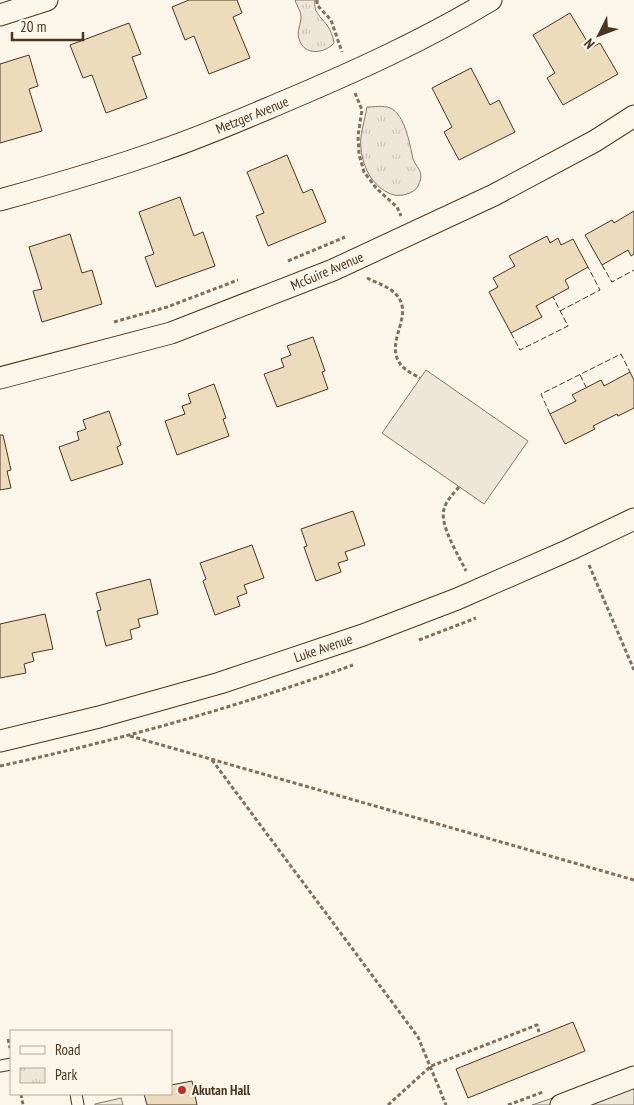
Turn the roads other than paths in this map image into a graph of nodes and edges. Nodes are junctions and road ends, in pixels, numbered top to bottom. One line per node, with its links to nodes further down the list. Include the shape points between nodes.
1 (47, 0): 3 (street)
2 (491, 0): 5 (street, Metzger Avenue, via 348,75 161,151)
3 (0, 15)
4 (634, 116): 6 (street, McGuire Avenue, via 494,195 343,266 170,333)
5 (0, 200)
6 (0, 378)
7 (634, 519): 8 (street, Luke Avenue, via 475,591 364,635 220,683)
8 (0, 741)
9 (634, 1078): 10 (street)
10 (561, 1105)

